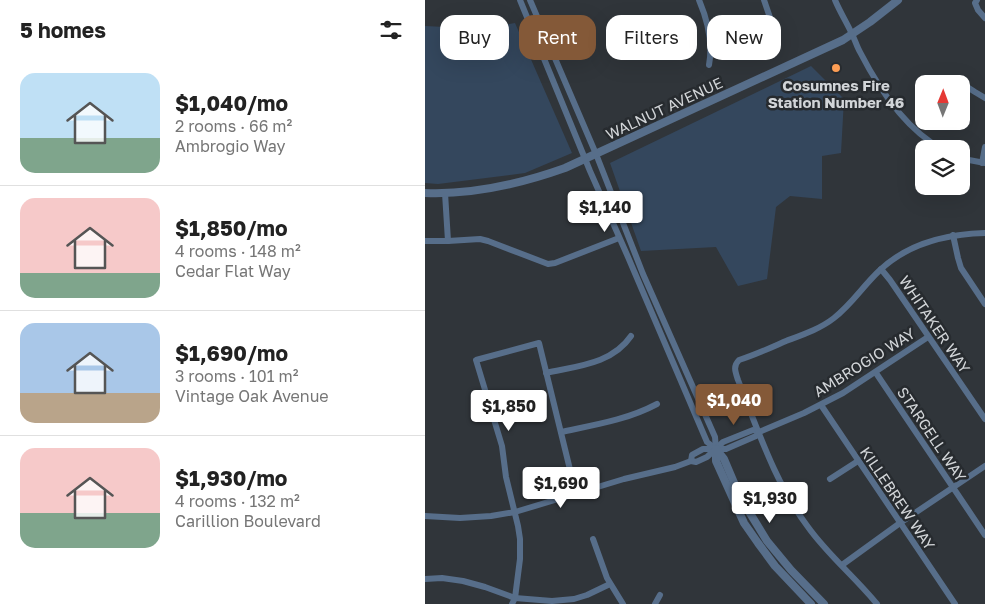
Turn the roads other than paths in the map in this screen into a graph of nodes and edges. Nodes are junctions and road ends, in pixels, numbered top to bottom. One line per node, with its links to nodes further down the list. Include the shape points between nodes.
1 (520, 0): 17 (street)
2 (530, 0): 16 (street)
3 (699, 0): 11 (street, via 710,36)
4 (764, 0): 8 (street)
5 (835, 0): 10 (street)
6 (898, 0): 10 (street, WALNUT AVENUE)
7 (977, 0): 9 (street, via 975,3)
8 (769, 15)
9 (985, 18)
10 (852, 34): 14 (street, via 874,77 896,108); 16 (street, WALNUT AVENUE)
11 (709, 65)
12 (970, 89): 13 (street)
13 (985, 98)
14 (928, 140)
15 (985, 147): 19 (street)
16 (596, 154): 17 (street, WALNUT AVENUE); 38 (street, via 643,274 715,437)
17 (585, 159): 21 (street, WALNUT AVENUE, via 515,184); 24 (street)
18 (970, 160): 19 (street)
19 (983, 163)
20 (425, 193): 21 (street, WALNUT AVENUE)
21 (445, 193): 26 (street)
22 (985, 232): 23 (street)
23 (953, 235): 27 (street, via 916,247); 28 (street, via 961,268)
24 (619, 238): 26 (street, via 548,264 480,239); 38 (street, via 707,442)
25 (425, 241): 26 (street)
26 (448, 241)
27 (881, 269): 30 (street, WHITAKER WAY); 37 (street, via 832,319 735,364 734,369)
28 (985, 304)
29 (631, 336): 31 (street, via 621,348 594,363)
30 (928, 337): 32 (street, AMBROGIO WAY); 35 (street, WHITAKER WAY)
31 (547, 373): 36 (street); 44 (street, via 539,343 476,360 502,446)
32 (876, 373): 34 (street, AMBROGIO WAY); 42 (street, STARGELL WAY)
33 (657, 404): 36 (street, via 626,418)
34 (821, 405): 37 (street, AMBROGIO WAY); 39 (street, KILLEBREW WAY)
35 (985, 419)
36 (561, 432): 43 (street)
37 (759, 432): 38 (street, AMBROGIO WAY, via 726,449); 49 (street, via 769,460 796,510)
38 (716, 449): 43 (street, AMBROGIO WAY, via 703,449 692,455 691,460 675,467); 56 (street, via 716,461 745,523 775,566); 57 (street, via 767,541)
39 (858, 461): 41 (street); 46 (street, KILLEBREW WAY)
40 (985, 466): 42 (street)
41 (830, 478)
42 (953, 488): 46 (street); 47 (street, STARGELL WAY)
43 (576, 494): 44 (street, AMBROGIO WAY)
44 (515, 512): 45 (street, AMBROGIO WAY, via 460,518); 53 (street, via 520,549)
45 (425, 516)
46 (900, 523): 49 (street); 59 (street, KILLEBREW WAY)
47 (985, 535)
48 (593, 540): 51 (street)
49 (841, 565): 58 (street)
50 (425, 579): 53 (street, via 463,581 485,587)
51 (610, 584): 53 (street, via 587,595 563,600 526,598); 54 (street)
52 (660, 595): 55 (street)
53 (513, 601)
54 (623, 604)
55 (655, 604)
56 (811, 604)
57 (823, 604)
58 (877, 604)
59 (955, 604)

